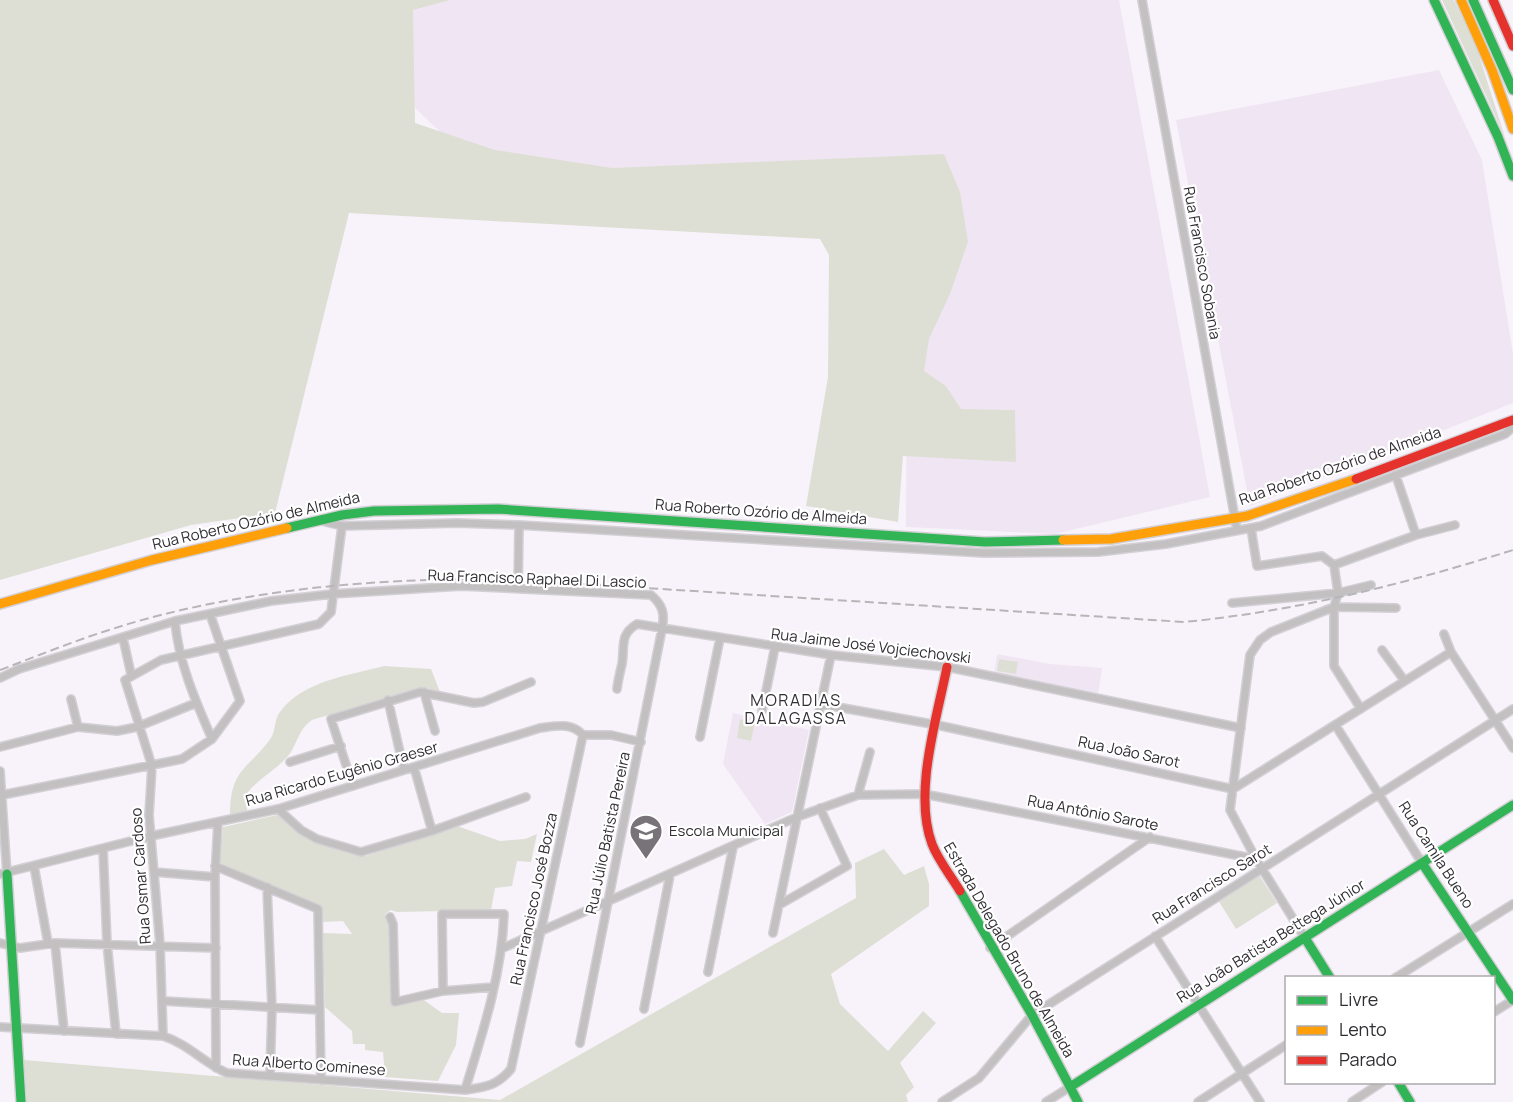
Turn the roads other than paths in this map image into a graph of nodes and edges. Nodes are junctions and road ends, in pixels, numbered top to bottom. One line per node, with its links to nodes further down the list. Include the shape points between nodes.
1 (1142, 0): 17 (street, Rua Francisco Sobania)
2 (1434, 0): 9 (main road)
3 (1461, 0): 8 (main road)
4 (1473, 0): 7 (main road)
5 (1493, 0): 6 (main road)
6 (1513, 46)
7 (1513, 90)
8 (1513, 129)
9 (1513, 176)
10 (1513, 420): 12 (main road, Rua Roberto Ozório de Almeida)
11 (1513, 427): 13 (street, via 1505,434)
12 (1434, 450): 13 (street); 15 (main road, Rua Roberto Ozório de Almeida)
13 (1437, 460): 14 (street)
14 (1395, 476): 16 (street); 27 (street)
15 (1341, 485): 16 (street); 17 (main road, Rua Roberto Ozório de Almeida)
16 (1344, 496): 23 (street)
17 (1235, 519): 19 (main road, Rua Roberto Ozório de Almeida); 25 (street, Rua Francisco Sobania)
18 (319, 520): 22 (street); 24 (main road, Rua Roberto Ozório de Almeida, via 374,511 498,509); 45 (main road, Rua Roberto Ozório de Almeida, via 152,560)
19 (1206, 524): 28 (street); 29 (main road, Rua Roberto Ozório de Almeida)
20 (519, 525): 22 (street); 30 (street); 41 (street)
21 (1455, 525): 27 (street)
22 (342, 526): 43 (street)
23 (1251, 528): 25 (street); 39 (street, via 1257,566 1322,556)
24 (783, 529): 26 (main road, Rua Roberto Ozório de Almeida); 30 (street)
25 (1237, 530): 28 (street)
26 (818, 531): 31 (street); 32 (main road, Rua Roberto Ozório de Almeida)
27 (1416, 534): 39 (street)
28 (1208, 536): 35 (street)
29 (1130, 537): 33 (main road, Rua Roberto Ozório de Almeida); 35 (street)
30 (782, 540): 31 (street)
31 (817, 542): 36 (street)
32 (985, 542): 34 (main road, Rua Roberto Ozório de Almeida); 36 (street)
33 (1056, 542): 34 (main road, Rua Roberto Ozório de Almeida); 38 (street)
34 (1010, 543): 37 (street)
35 (1131, 549): 38 (street)
36 (984, 553): 37 (street)
37 (1010, 554): 38 (street)
38 (1057, 554)
39 (1334, 565): 42 (street)
40 (1371, 585): 42 (street)
41 (518, 589): 43 (street, Rua Francisco Raphael Di Lascio, via 461,586); 50 (street, Rua Francisco Raphael Di Lascio, via 651,595 660,603)
42 (1338, 593): 44 (street); 46 (street)
43 (332, 594): 48 (street, Rua Francisco Raphael Di Lascio); 54 (street, via 331,612 319,624)
44 (1232, 603)
45 (0, 604)
46 (1334, 607): 47 (street); 71 (street, via 1334,666); 79 (street, via 1260,640 1250,655)
47 (1396, 608)
48 (210, 614): 49 (street, Rua Francisco Raphael Di Lascio); 54 (street, via 214,634)
49 (175, 621): 52 (street, Rua Francisco Raphael Di Lascio); 58 (street)
50 (662, 628): 53 (street, Rua Jaime José Vojciechovski); 65 (street, Rua Jaime José Vojciechovski, via 637,624 628,630 622,641); 84 (street, Rua Júlio Batista Pereira)
51 (1444, 634): 57 (street)
52 (123, 638): 61 (street); 62 (street, Rua Francisco Raphael Di Lascio)
53 (720, 638): 55 (street, Rua Jaime José Vojciechovski); 82 (street)
54 (222, 645): 58 (street); 83 (street, via 240,701)
55 (775, 647): 59 (street, Rua Jaime José Vojciechovski); 73 (street)
56 (1382, 650): 63 (street)
57 (1451, 652): 63 (street); 74 (street)
58 (182, 655): 61 (street); 69 (street)
59 (831, 655): 60 (street, Rua Jaime José Vojciechovski); 70 (street)
60 (947, 667): 75 (main road, Estrada Delegado Bruno de Almeida); 79 (street, Rua Jaime José Vojciechovski)
61 (131, 674): 78 (street, Rua Osmar Cardoso, via 124,683)
62 (0, 678)
63 (1404, 680): 71 (street)
64 (531, 682): 66 (street, via 474,703)
65 (617, 689)
66 (424, 692): 68 (street); 80 (street)
67 (71, 699): 77 (street)
68 (388, 700): 85 (street, via 331,719); 92 (street)
69 (196, 703): 78 (street); 83 (street)
70 (821, 704): 75 (street, Rua João Sarot); 104 (street)
71 (1361, 709): 76 (street)
72 (1513, 709): 74 (street, Rua Francisco Sarot)
73 (762, 711)
74 (1495, 721): 87 (street); 99 (street, Rua Francisco Sarot)
75 (937, 724): 95 (street, Rua João Sarot); 96 (main road, Estrada Delegado Bruno de Almeida)
76 (1336, 726): 95 (street); 99 (street, Rua Camila Bueno)
77 (78, 727): 78 (street, via 117,731); 86 (street)
78 (137, 727): 90 (street, Rua Osmar Cardoso)
79 (1241, 728): 95 (street)
80 (435, 731)
81 (583, 735): 84 (street, Rua Ricardo Eugênio Graeser, via 611,735); 91 (street, Rua Ricardo Eugênio Graeser, via 576,728 561,725 540,728); 125 (street, Rua Francisco José Bozza)
82 (700, 737)
83 (212, 739): 90 (street, via 182,759)
84 (641, 742): 121 (street, Rua Júlio Batista Pereira)
85 (341, 746): 89 (street); 94 (street)
86 (0, 747)
87 (1513, 748)
88 (870, 752): 98 (street)
89 (290, 762)
90 (152, 766): 97 (street); 107 (street, Rua Osmar Cardoso)
91 (414, 767): 92 (street, Rua Ricardo Eugênio Graeser); 106 (street)
92 (404, 770): 94 (street, Rua Ricardo Eugênio Graeser)
93 (0, 771): 97 (street)
94 (353, 786): 103 (street, Rua Ricardo Eugênio Graeser)
95 (1233, 789): 111 (street, via 1230,810)
96 (924, 794): 98 (street, Rua Antônio Sarote); 108 (street, Rua Antônio Sarote); 137 (main road, Estrada Delegado Bruno de Almeida, via 932,844)
97 (2, 795): 117 (street)
98 (858, 795): 102 (street, Rua Antônio Sarote)
99 (1380, 795): 112 (street, Rua Camila Bueno); 115 (street, Rua Francisco Sarot)
100 (526, 797): 106 (street)
101 (1513, 805): 112 (main road, Rua João Batista Bettega Júnior)
102 (820, 808): 104 (street, Rua Antônio Sarote); 123 (street, via 847,866)
103 (278, 809): 105 (street, Rua Ricardo Eugênio Graeser); 106 (street, via 301,830 361,852)
104 (797, 817): 109 (street, Rua Antônio Sarote); 123 (street)
105 (218, 822): 107 (street, Rua Ricardo Eugênio Graeser); 114 (street)
106 (432, 831)
107 (151, 836): 110 (street, Rua Ricardo Eugênio Graeser); 116 (street, Rua Osmar Cardoso)
108 (1150, 837): 111 (street, Rua Antônio Sarote); 137 (street)
109 (733, 847): 118 (street, Rua Antônio Sarote); 138 (street)
110 (103, 848): 113 (street, Rua Ricardo Eugênio Graeser); 132 (street)
111 (1256, 859): 115 (street)
112 (1422, 863): 126 (main road, Rua Camila Bueno); 129 (main road, Rua João Batista Bettega Júnior)
113 (34, 866): 117 (street, Rua Ricardo Eugênio Graeser); 131 (street)
114 (215, 866): 119 (street); 120 (street)
115 (1262, 868): 128 (street, Rua Francisco Sarot); 129 (street)
116 (154, 872): 119 (street); 133 (street, Rua Osmar Cardoso)
117 (4, 874): 134 (main road)
118 (670, 875): 121 (street, Rua Antônio Sarote); 148 (street)
119 (214, 877): 135 (street)
120 (267, 887): 147 (street); 149 (street, via 318,909)
121 (606, 903): 125 (street, Rua Antônio Sarote); 157 (street, Rua Júlio Batista Pereira)
122 (1513, 904): 126 (street)
123 (779, 905): 127 (street)
124 (390, 917): 142 (street, via 394,1002)
125 (540, 932): 136 (street, Rua Antônio Sarote); 160 (street, Rua Francisco José Bozza)
126 (1468, 932): 140 (street); 143 (main road, Rua Camila Bueno)
127 (773, 933)
128 (1155, 936): 146 (street); 151 (street, Rua Francisco Sarot)
129 (1305, 938): 139 (main road); 146 (main road, Rua João Batista Bettega Júnior)
130 (0, 943): 134 (street)
131 (52, 943): 132 (street); 134 (street); 154 (street)
132 (107, 943): 133 (street); 155 (street)
133 (160, 944): 135 (street); 144 (street, Rua Osmar Cardoso)
134 (10, 947): 153 (main road)
135 (216, 948): 145 (street)
136 (503, 948): 141 (street); 142 (street, via 504,914 442,914)
137 (990, 948): 151 (main road, Estrada Delegado Bruno de Almeida)
138 (708, 972)
139 (1329, 976)
140 (1398, 976)
141 (494, 987): 142 (street); 167 (street)
142 (443, 991)
143 (1513, 1000): 150 (street)
144 (163, 1001): 145 (street); 156 (street, Rua Osmar Cardoso)
145 (216, 1005): 147 (street); 159 (street)
146 (1198, 1005): 161 (street); 166 (main road, Rua João Batista Bettega Júnior)
147 (272, 1008): 149 (street); 162 (street)
148 (644, 1009)
149 (319, 1010): 163 (street)
150 (1495, 1011)
151 (1032, 1015): 166 (main road, Estrada Delegado Bruno de Almeida); 169 (street, Rua Francisco Sarot, via 979,1078)
152 (0, 1027): 153 (street, Rua Alberto Cominese)
153 (16, 1029): 154 (street, Rua Alberto Cominese); 168 (main road)
154 (64, 1031): 155 (street, Rua Alberto Cominese)
155 (116, 1034): 156 (street, Rua Alberto Cominese)
156 (163, 1036): 159 (street, Rua Alberto Cominese, via 201,1054)
157 (580, 1042)
158 (1285, 1046): 161 (street)
159 (216, 1068): 162 (street, Rua Alberto Cominese, via 227,1073)
160 (511, 1069): 167 (street, Rua Alberto Cominese, via 491,1086)
161 (1241, 1073): 172 (street); 173 (street)
162 (270, 1076): 163 (street, Rua Alberto Cominese)
163 (321, 1080): 167 (street, Rua Alberto Cominese)
164 (1380, 1084): 174 (street)
165 (1399, 1084): 175 (main road)
166 (1070, 1087): 170 (street, Rua João Batista Bettega Júnior); 171 (main road, Estrada Delegado Bruno de Almeida)
167 (465, 1090)
168 (21, 1102)
169 (942, 1102)
170 (1046, 1102)
171 (1078, 1102)
172 (1198, 1102)
173 (1260, 1102)
174 (1352, 1102)
175 (1410, 1102)

